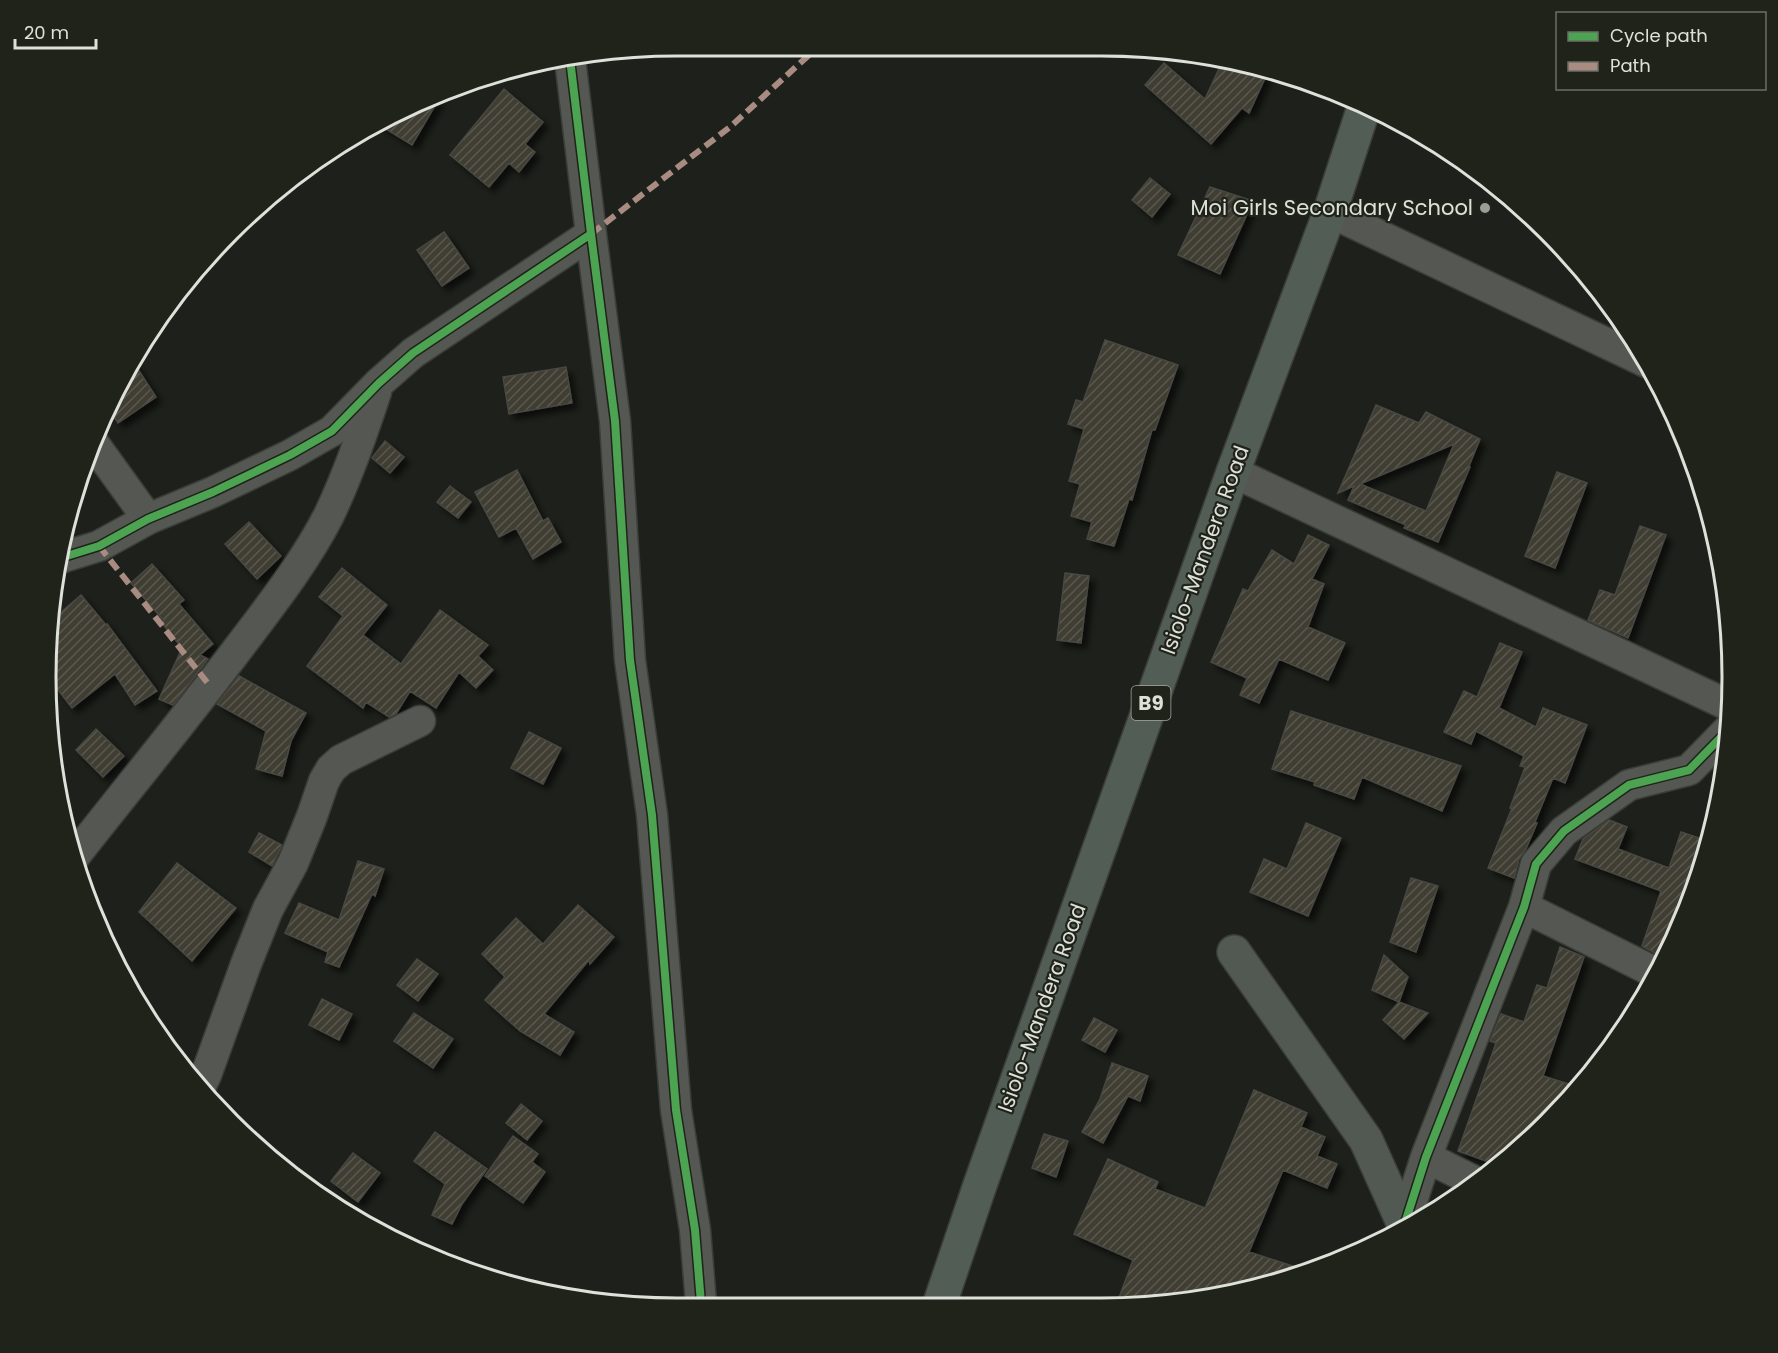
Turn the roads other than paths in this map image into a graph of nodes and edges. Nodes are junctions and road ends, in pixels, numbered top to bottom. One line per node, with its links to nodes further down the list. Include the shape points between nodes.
1 (571, 65): 4 (street)
2 (1362, 114): 3 (highway, Isiolo-Mandera Road / B9)
3 (1330, 212): 5 (street); 8 (highway, Isiolo-Mandera Road / B9)
4 (591, 234): 6 (street, via 413,353); 23 (street, via 615,421 630,660 652,815 676,1110 695,1230)
5 (1633, 356)
6 (379, 383): 9 (street, via 332,431 213,492); 14 (street, via 351,466 328,517 300,562 210,686)
7 (99, 450): 9 (street)
8 (1233, 472): 11 (street); 24 (highway, Isiolo-Mandera Road / B9)
9 (148, 519): 10 (street, via 99,546)
10 (67, 556)
11 (1721, 702)
12 (420, 721): 18 (street, via 341,760 331,769 293,863 268,909)
13 (1719, 739): 15 (street, via 1689,770 1629,785 1564,831 1536,864)
14 (80, 849)
15 (1524, 907): 17 (street); 19 (street)
16 (1234, 951): 22 (main road, via 1366,1140)
17 (1648, 969)
18 (204, 1079)
19 (1426, 1157): 20 (street); 21 (street)
20 (1468, 1178)
21 (1407, 1216)
22 (1401, 1220)
23 (701, 1298)
24 (942, 1298)

